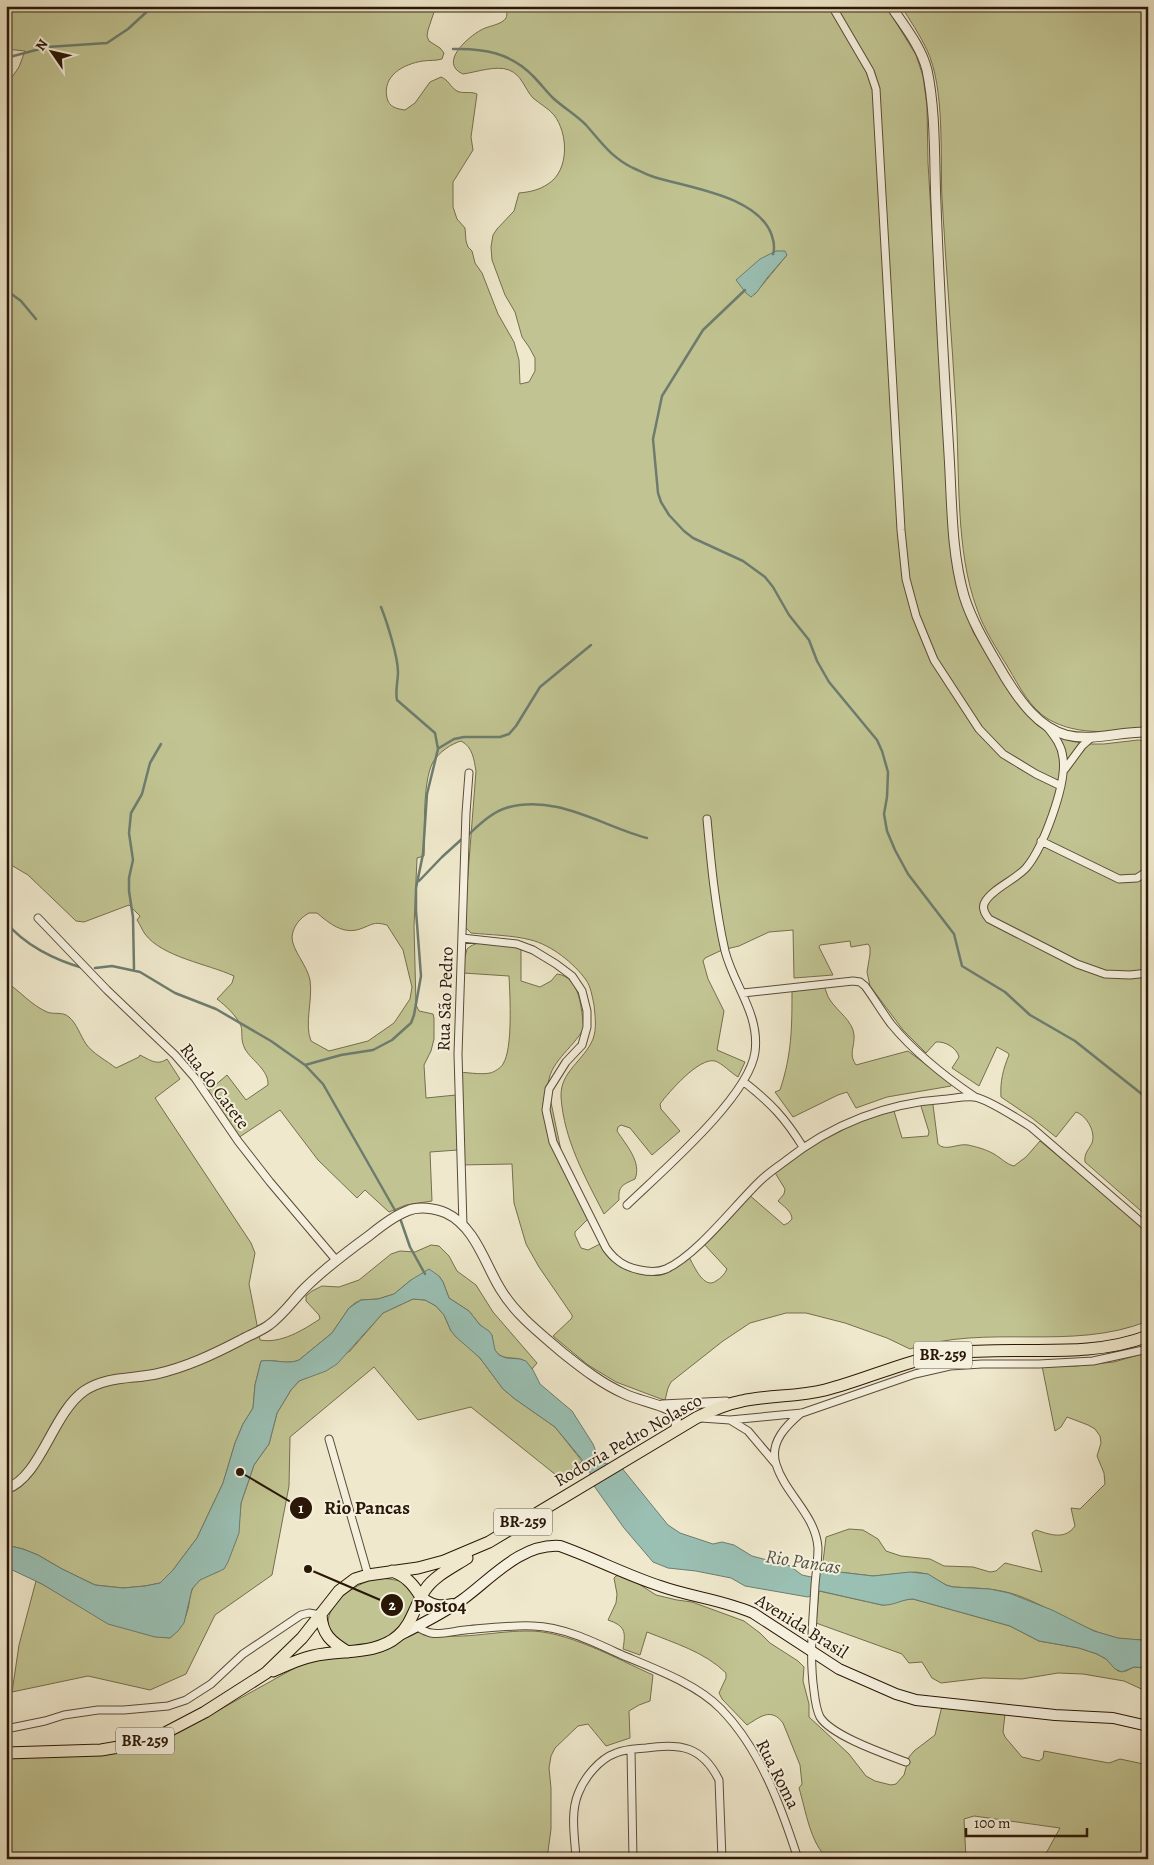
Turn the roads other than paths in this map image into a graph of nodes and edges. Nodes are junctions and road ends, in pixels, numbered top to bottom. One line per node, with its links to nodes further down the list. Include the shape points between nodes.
1 (832, 6): 8 (street, via 870,71 876,89 901,530 906,579 916,616 934,660 979,729 1003,754)
2 (891, 6): 3 (street, via 919,49 926,69 933,113 949,461 955,547 964,596 980,636 1015,694)
3 (1048, 727): 5 (street, via 1066,735); 6 (street, via 1060,746)
4 (1148, 732): 5 (street)
5 (1092, 738): 6 (street, via 1073,755)
6 (1064, 770): 8 (street)
7 (469, 773): 13 (street, Rua São Pedro)
8 (1061, 786): 10 (street, via 1058,803)
9 (707, 819): 15 (street, via 715,904 726,954)
10 (1041, 841): 11 (street, via 1119,879 1137,878); 14 (street, via 1026,868 988,897 984,912 989,919 1077,964 1105,974)
11 (1148, 871)
12 (38, 918): 22 (street, Rua do Catete, via 175,1055 238,1141)
13 (462, 938): 18 (street, via 517,944 533,950 572,976 582,991 587,1010 587,1028 582,1045 566,1062 549,1089 546,1110 553,1142 606,1248 617,1261 652,1272 677,1263 761,1179); 20 (street, Rua São Pedro, via 458,1054)
14 (1148, 973)
15 (743, 993): 16 (street, via 754,1023 755,1053); 17 (street, via 860,982 914,1050)
16 (744, 1082): 18 (street, via 777,1110); 19 (street, via 711,1123)
17 (975, 1097): 18 (street, via 892,1106 848,1122); 21 (street, via 1031,1127)
18 (803, 1147)
19 (627, 1205)
20 (463, 1226): 22 (street, via 446,1213 426,1208 407,1210); 26 (street, via 485,1257 501,1290 522,1317 608,1386)
21 (1148, 1228)
22 (336, 1260): 33 (street, via 268,1326 205,1359 154,1374 107,1380 85,1391 60,1417 25,1477)
23 (1148, 1336): 25 (highway, Rodovia Pedro Nolasco / BR-259, via 1091,1348 952,1353 918,1359 824,1390)
24 (1148, 1349): 27 (street, via 1093,1361 950,1366 915,1374)
25 (742, 1401): 26 (street); 28 (highway, Rodovia Pedro Nolasco / BR-259, via 715,1408)
26 (654, 1404): 30 (street, via 675,1414)
27 (802, 1413): 29 (street); 32 (street, via 787,1424 780,1435)
28 (696, 1418): 29 (street); 30 (highway, Rodovia Pedro Nolasco / BR-259)
29 (730, 1420): 32 (street, via 748,1432)
30 (676, 1429): 34 (highway, Rodovia Pedro Nolasco / BR-259)
31 (329, 1439): 36 (street)
32 (776, 1463): 43 (street, via 814,1528 818,1547)
33 (6, 1489)
34 (489, 1542): 35 (highway, Rodovia Pedro Nolasco / BR-259, via 444,1561); 37 (highway, Rodovia Pedro Nolasco / BR-259, via 441,1574)
35 (392, 1571): 36 (highway, Rodovia Pedro Nolasco / BR-259); 37 (highway, via 403,1575)
36 (368, 1575): 39 (highway, Rodovia Pedro Nolasco / BR-259, via 355,1579 339,1591)
37 (421, 1597): 38 (main road, Avenida Brasil, via 435,1606); 41 (highway, Rodovia Pedro Nolasco / BR-259, via 414,1615)
38 (460, 1601): 40 (main road, Avenida Brasil); 43 (main road, Avenida Brasil, via 532,1549 560,1546 674,1591 753,1612)
39 (320, 1614): 42 (highway, via 323,1631 328,1638); 44 (highway, Rodovia Pedro Nolasco / BR-259, via 302,1638); 46 (street, via 301,1615 243,1654 211,1684 186,1700 168,1706 64,1715)
40 (417, 1627): 41 (main road, Avenida Brasil); 53 (street, Rua Roma, via 431,1633 533,1626 557,1630 593,1641 690,1686 720,1708 754,1754 787,1824)
41 (398, 1636): 42 (highway, Rodovia Pedro Nolasco / BR-259, via 376,1647)
42 (348, 1652): 44 (highway, BR-259, via 310,1656)
43 (812, 1652): 45 (main road, Avenida Brasil, via 866,1682 916,1700 1113,1718); 49 (street, via 817,1710 822,1720 849,1738)
44 (266, 1673): 48 (highway, Rodovia Pedro Nolasco / BR-259, via 205,1712 142,1742 80,1752)
45 (1148, 1726)
46 (6, 1729)
47 (631, 1750): 50 (street, via 615,1753 600,1764 588,1776 578,1795 574,1814); 51 (street); 52 (street, via 669,1745 689,1749 713,1768 719,1780)
48 (6, 1753)
49 (906, 1762)
50 (576, 1859)
51 (633, 1859)
52 (722, 1859)
53 (798, 1859)

